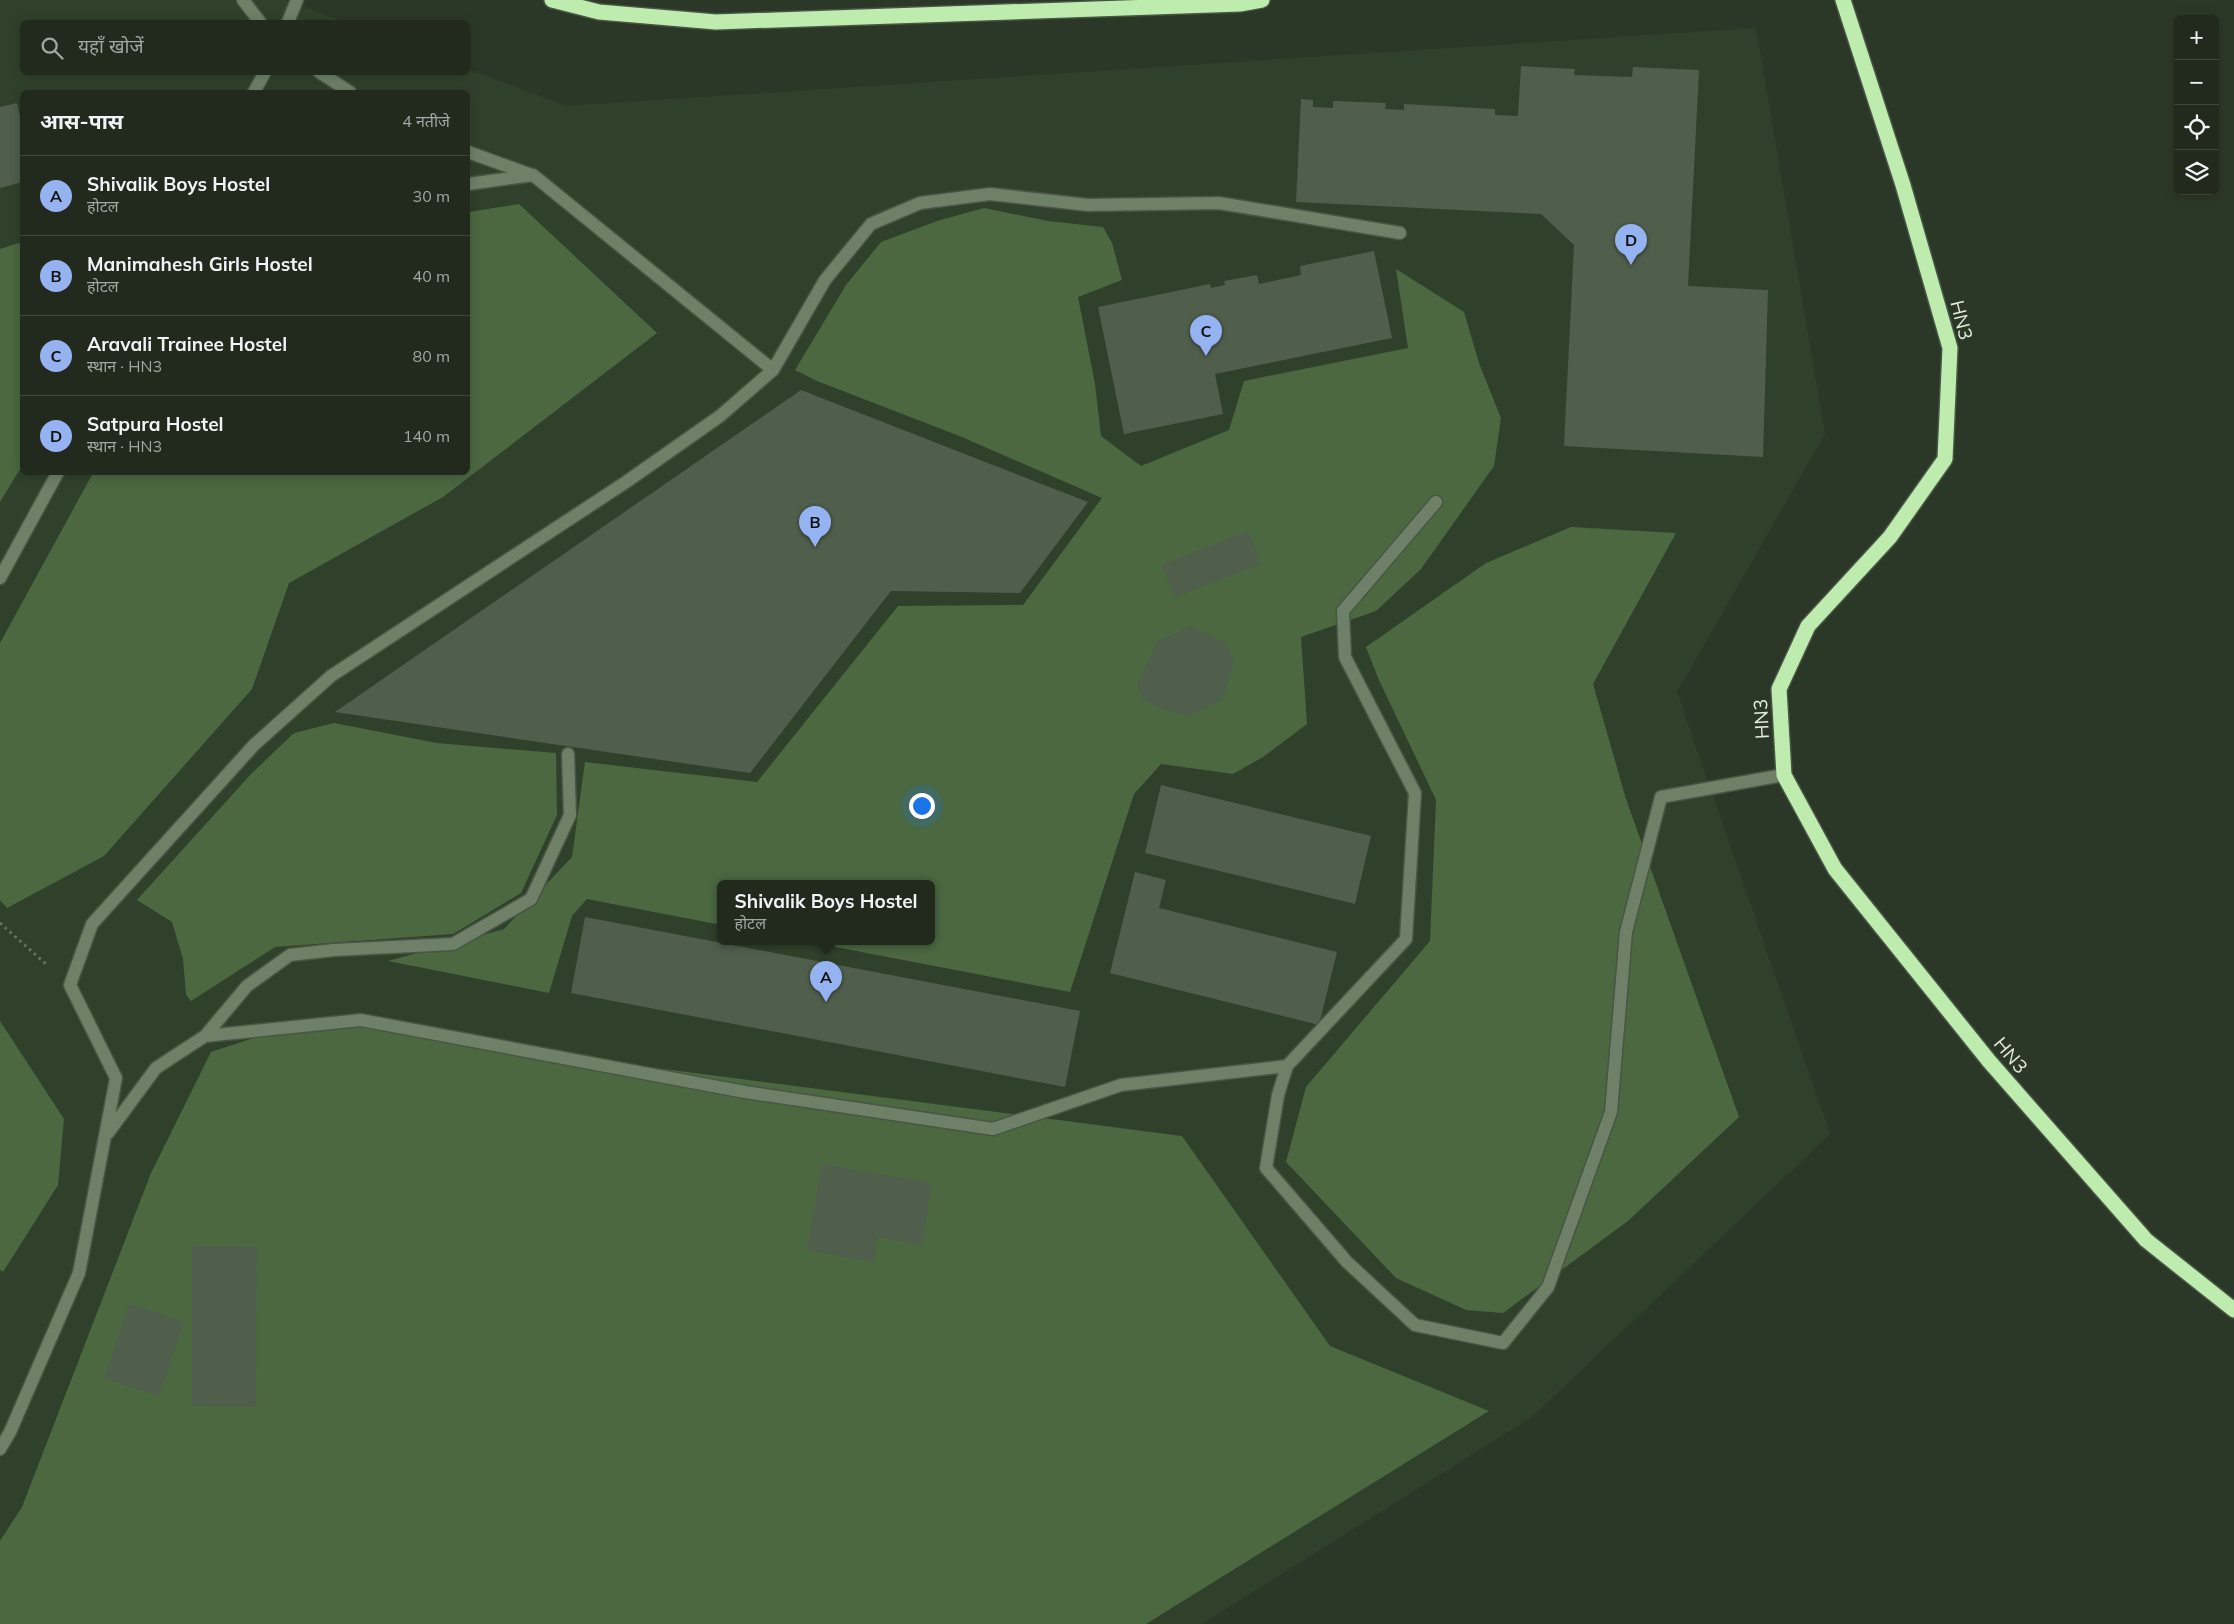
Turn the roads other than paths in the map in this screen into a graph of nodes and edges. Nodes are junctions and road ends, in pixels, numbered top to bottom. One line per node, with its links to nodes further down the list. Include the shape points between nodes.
1 (243, 0): 6 (street)
2 (297, 0): 7 (street)
3 (552, 0): 4 (highway, via 599,12 716,22 1240,4)
4 (1262, 0)
5 (1843, 0): 21 (highway, HN3, via 1903,185 1950,348 1945,459 1890,537 1808,626 1779,689)
6 (258, 20)
7 (289, 20)
8 (263, 75): 10 (street)
9 (324, 75): 11 (street)
10 (255, 90)
11 (347, 90)
12 (470, 153): 13 (street)
13 (532, 175): 14 (street); 16 (street)
14 (470, 184)
15 (1400, 233): 16 (street, via 1219,202 1088,205 990,194 920,203 871,224 825,280)
16 (772, 370): 24 (street, via 720,416 626,482 331,676 254,745 92,924 70,985 116,1078)
17 (56, 475): 19 (street)
18 (1436, 502): 23 (street, via 1343,610 1345,657 1415,793 1406,939)
19 (0, 578)
20 (568, 754): 22 (street, via 570,815 531,899 453,944 290,955 246,986)
21 (1784, 775): 23 (street, via 1661,797 1626,932 1611,1112 1548,1287 1503,1343 1415,1325 1347,1262 1266,1168 1278,1095); 25 (highway, HN3, via 1835,869 1989,1061 2146,1240)
22 (205, 1036): 23 (street, via 361,1020 744,1092 993,1129 1121,1085); 24 (street, via 156,1068)
23 (1287, 1066)
24 (107, 1136): 26 (street, via 78,1274)
25 (2234, 1310)
26 (0, 1449)

